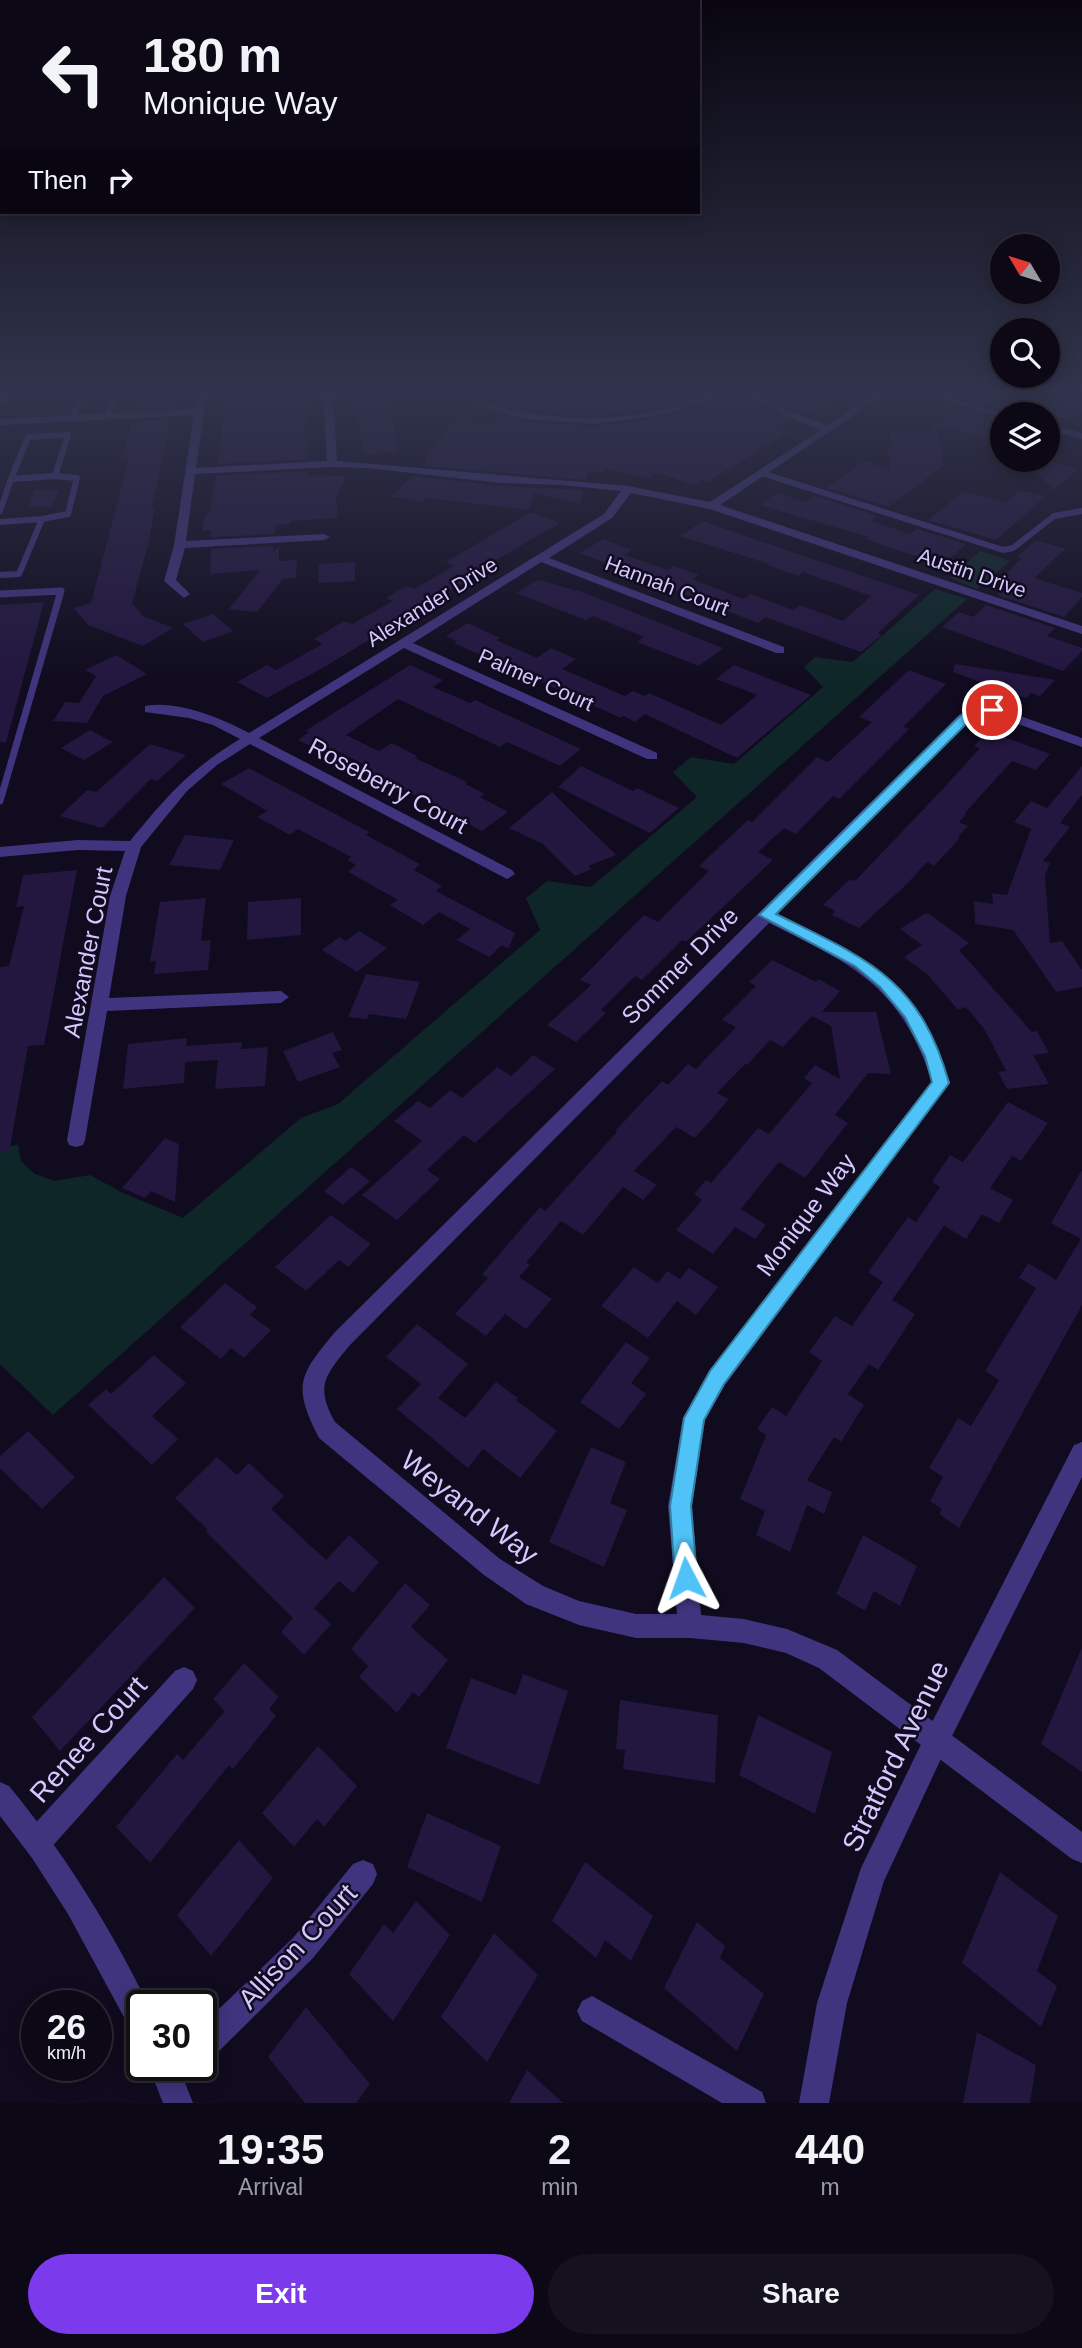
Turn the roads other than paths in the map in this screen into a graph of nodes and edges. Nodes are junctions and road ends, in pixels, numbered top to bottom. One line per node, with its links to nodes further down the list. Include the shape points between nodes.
1 (74, 489): 10 (lane, via 68,514)
2 (187, 489): 13 (street)
3 (628, 489): 7 (street, Austin Drive); 14 (street, Alexander Drive, via 608,516)
4 (738, 489): 7 (street)
5 (813, 489): 9 (lane, via 1003,550 1013,548 1062,512)
6 (2, 496): 8 (lane)
7 (712, 506): 18 (street, Austin Drive)
8 (1, 507)
9 (1082, 511)
10 (42, 519): 11 (lane); 15 (lane, via 19,574)
11 (0, 522)
12 (324, 537): 13 (street)
13 (180, 545): 17 (street, via 170,581)
14 (540, 558): 19 (street, Alexander Drive); 20 (street, Hannah Court)
15 (0, 575)
16 (0, 594): 25 (lane, via 61,591)
17 (184, 594)
18 (1082, 630)
19 (403, 643): 22 (street, Alexander Drive); 24 (street, Palmer Court)
20 (780, 650)
21 (150, 709): 22 (street, Roseberry Court, via 190,713)
22 (247, 738): 26 (street, Alexander Court, via 182,788); 28 (street, Roseberry Court)
23 (1082, 743): 29 (street, Sommer Drive, via 992,710 978,710 964,718)
24 (652, 756)
25 (0, 801)
26 (134, 846): 27 (street, via 78,845); 31 (street, Alexander Court, via 118,896)
27 (0, 852)
28 (507, 874)
29 (767, 915): 33 (street, Sommer Drive); 35 (street, Monique Way, via 860,962 886,983 911,1014 941,1083 717,1378 694,1418 680,1506)
30 (281, 997): 31 (street)
31 (100, 1005): 32 (street, Alexander Court)
32 (76, 1140)
33 (342, 1339): 35 (street, Weyand Way, via 315,1372 312,1403 327,1430 492,1567 536,1595 579,1613 636,1626)
34 (1082, 1454): 37 (street, Stratford Avenue)
35 (690, 1626): 37 (street, Weyand Way, via 788,1641 828,1659)
36 (184, 1680): 39 (street, Renee Court)
37 (937, 1739): 40 (street, Weyand Way); 46 (street, Stratford Avenue, via 871,1878 832,2003)
38 (0, 1795): 39 (street)
39 (38, 1841): 42 (street)
40 (1082, 1849)
41 (363, 1874): 44 (street, Allison Court, via 303,1948)
42 (126, 1990)
43 (592, 2011): 45 (street)
44 (217, 2031)
45 (751, 2103)
46 (814, 2103)

